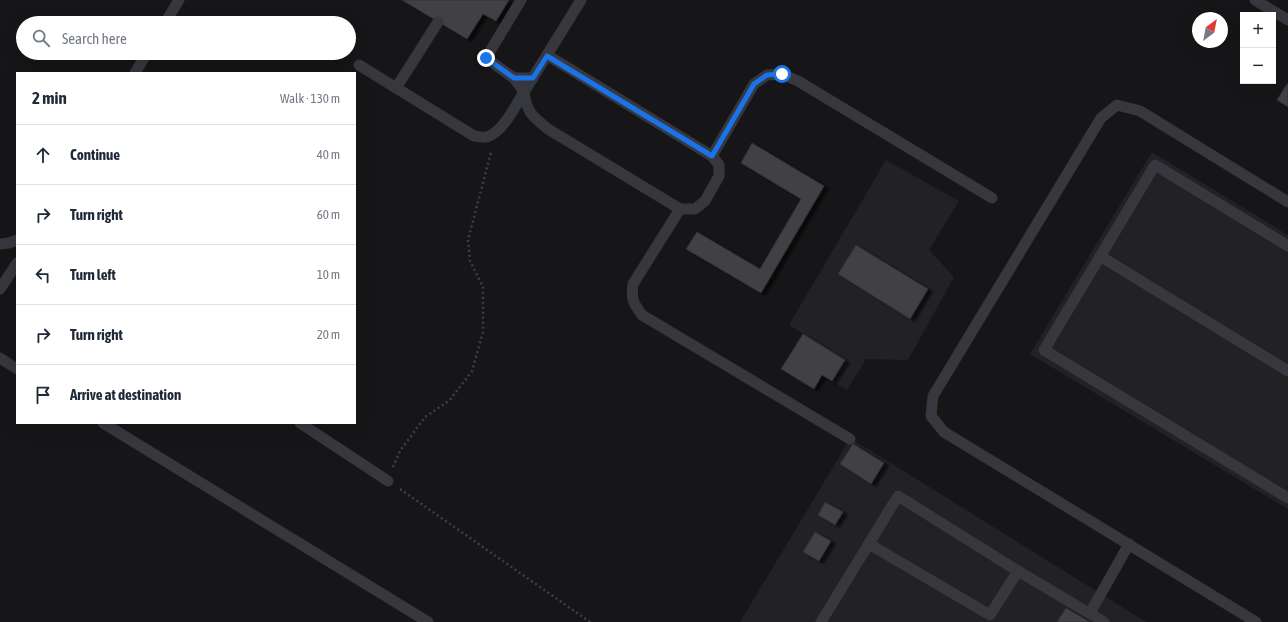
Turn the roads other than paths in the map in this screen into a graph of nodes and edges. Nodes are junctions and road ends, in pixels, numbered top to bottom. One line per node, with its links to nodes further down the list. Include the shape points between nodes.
1 (179, 0): 5 (lane)
2 (521, 0): 12 (lane, via 486,58)
3 (581, 0): 8 (lane)
4 (1255, 0): 6 (lane)
5 (169, 16)
6 (1288, 20)
7 (438, 22): 14 (lane)
8 (547, 56): 13 (lane); 16 (lane)
9 (143, 60): 11 (lane)
10 (359, 65): 14 (lane)
11 (136, 72)
12 (514, 78): 13 (lane); 15 (lane)
13 (533, 78): 15 (lane)
14 (396, 88): 15 (lane, via 474,136 486,137 496,132)
15 (524, 92): 19 (lane, via 526,107 533,117 548,129)
16 (712, 156): 17 (lane, via 754,84 767,75 782,74 798,81); 19 (lane, via 719,165 719,176 705,201 695,209)
17 (992, 198)
18 (1288, 202): 35 (lane, via 1140,111 1117,105 1101,118 933,396 931,416 944,432)
19 (680, 209): 31 (lane, via 633,284 631,294 642,315)
20 (16, 240): 21 (lane)
21 (0, 244)
22 (1288, 246): 23 (lane, via 1155,165)
23 (1100, 256): 28 (lane); 33 (lane, via 1044,350)
24 (16, 265): 25 (lane)
25 (0, 289)
26 (0, 358): 27 (lane)
27 (16, 368)
28 (1288, 371)
29 (105, 424): 39 (lane)
30 (302, 424): 32 (lane)
31 (850, 439)
32 (388, 481)
33 (1288, 498)
34 (869, 544): 36 (lane, via 898,496); 38 (lane); 40 (lane)
35 (1129, 544): 37 (lane); 42 (lane)
36 (1018, 571): 37 (lane); 38 (lane)
37 (1090, 613): 41 (lane)
38 (988, 619)
39 (428, 622)
40 (821, 622)
41 (1104, 622)
42 (1256, 622)

